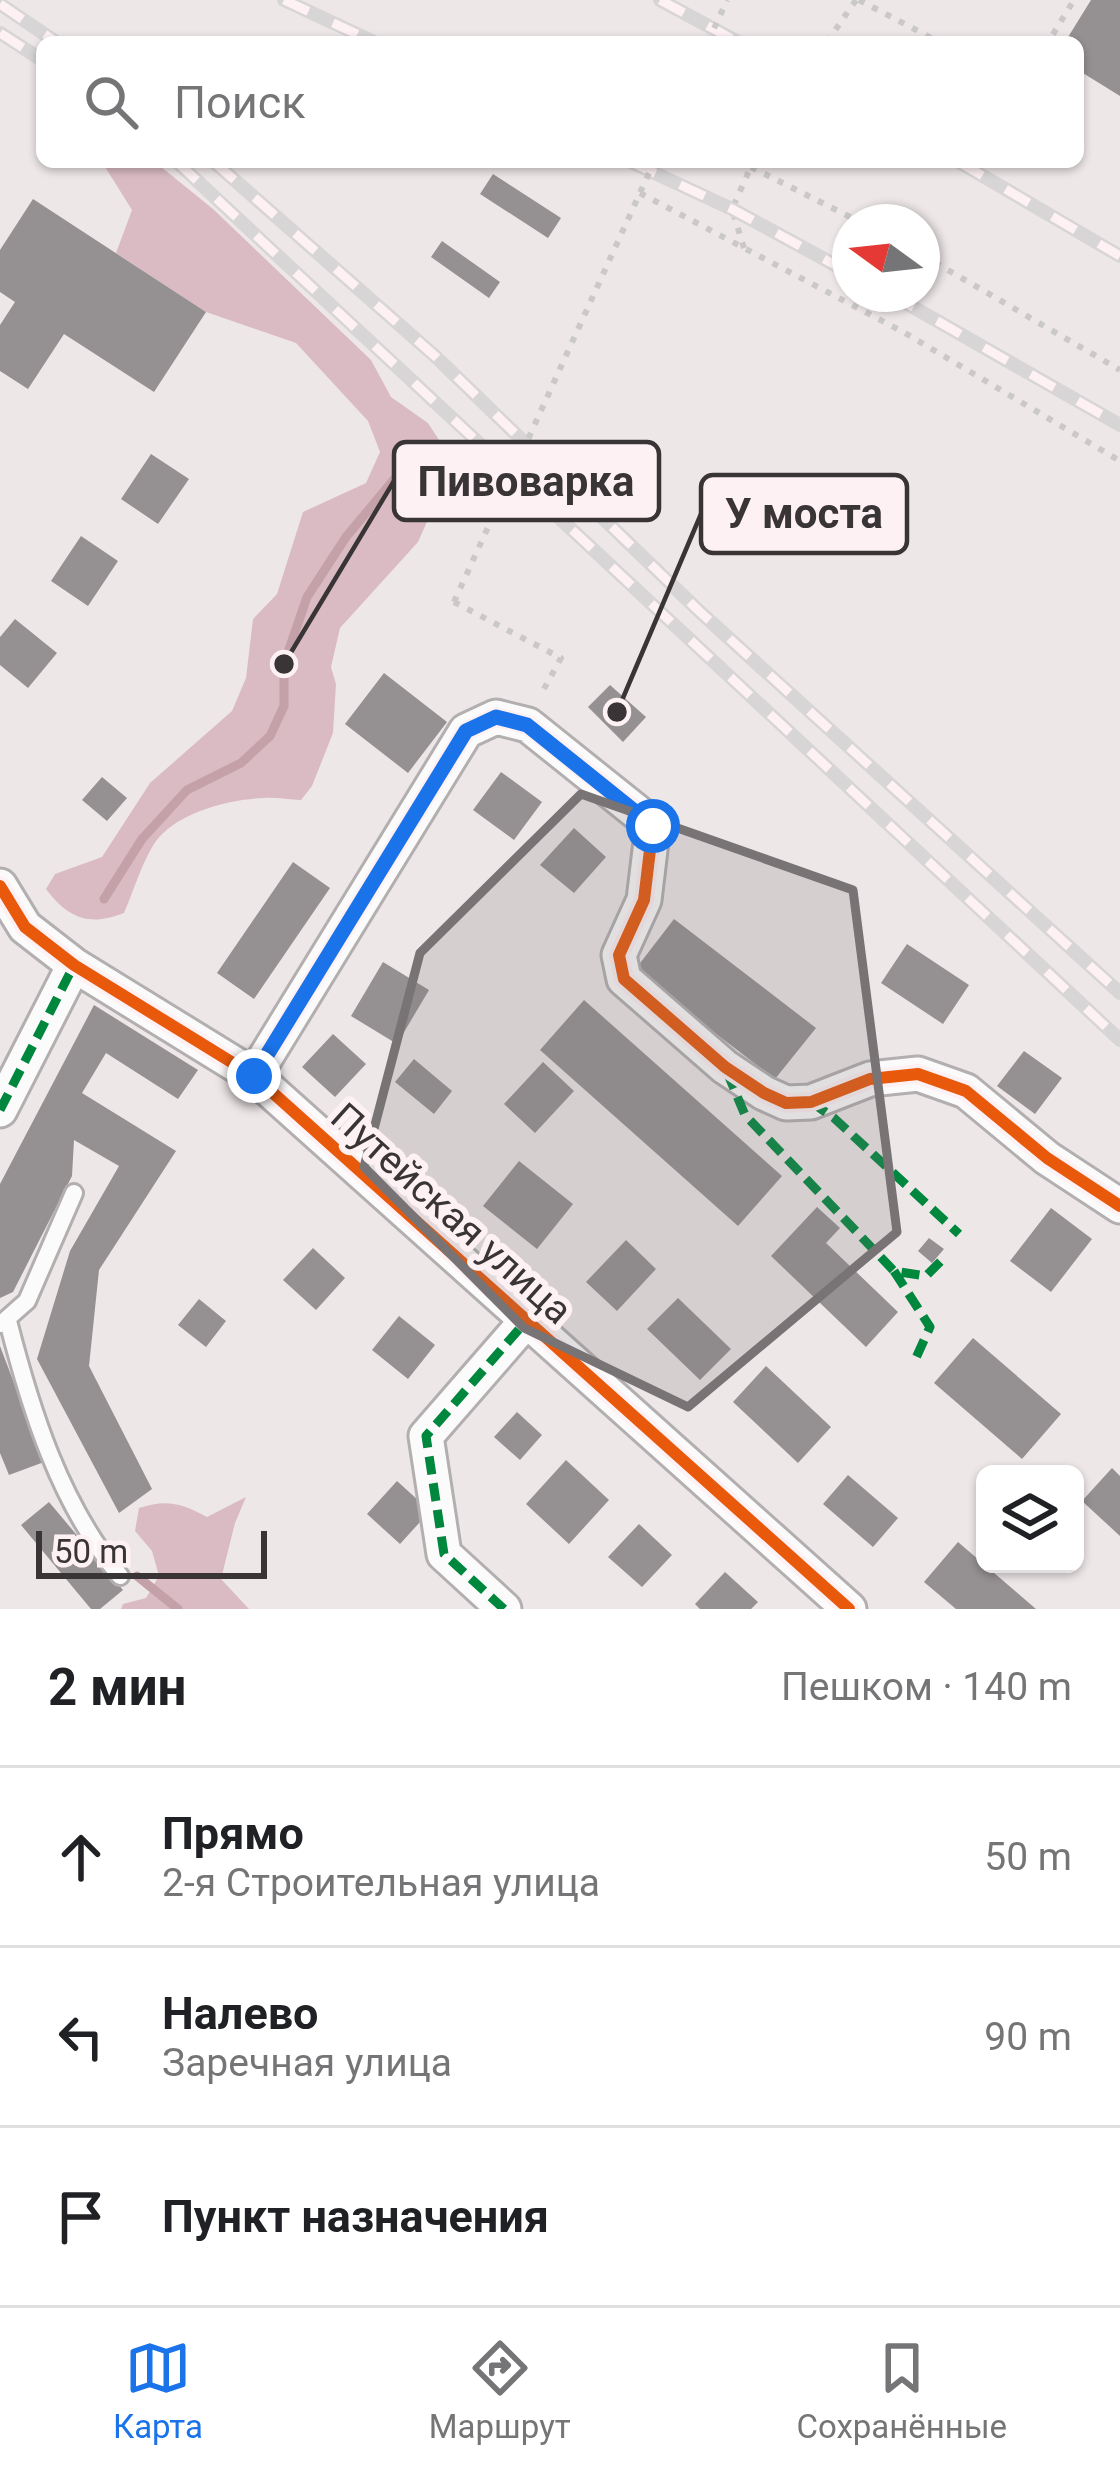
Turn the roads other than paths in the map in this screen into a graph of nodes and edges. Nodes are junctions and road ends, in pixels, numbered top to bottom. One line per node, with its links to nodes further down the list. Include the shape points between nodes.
1 (0, 886): 2 (street, Путейская улица, via 25,927)
2 (74, 965): 3 (street, Путейская улица); 4 (street)
3 (254, 1076): 6 (street, via 466,731 496,717 527,725 653,826 644,900 619,955 623,979 725,1067 786,1102 918,1074 966,1091); 7 (street, Путейская улица)
4 (0, 1110)
5 (74, 1192): 8 (lane, via 27,1301)
6 (1120, 1206)
7 (526, 1320): 10 (street, via 426,1436 444,1554); 11 (street, Путейская улица)
8 (4, 1323): 9 (lane, via 63,1486)
9 (120, 1576)
10 (504, 1609)
11 (849, 1609)

